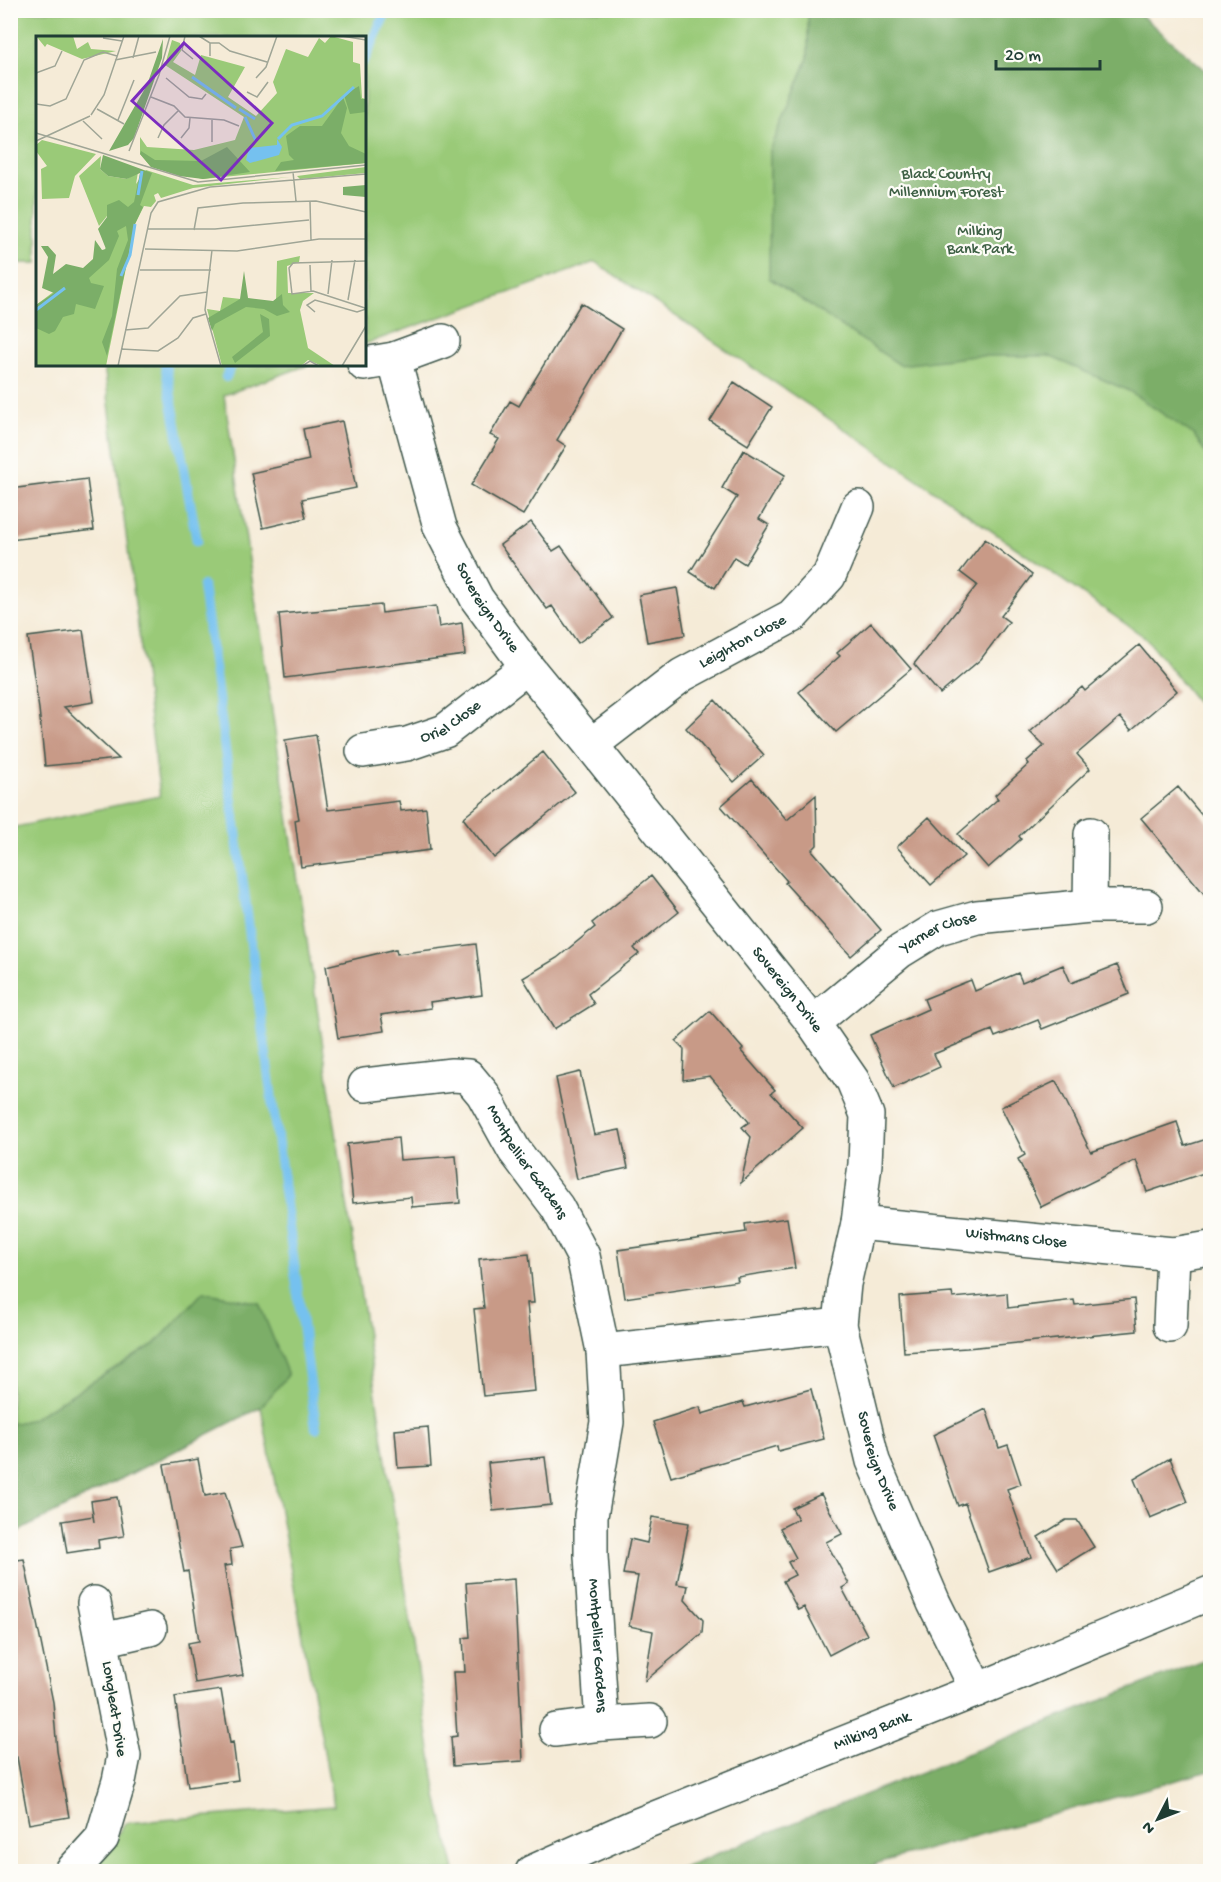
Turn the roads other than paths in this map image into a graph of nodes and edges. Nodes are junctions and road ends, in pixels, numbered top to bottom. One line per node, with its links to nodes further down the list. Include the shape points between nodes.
1 (443, 341): 2 (street, Sovereign Drive)
2 (366, 363)
3 (365, 366): 5 (street, Sovereign Drive, via 477,599)
4 (858, 507): 6 (street, Leighton Close, via 829,576 792,616 682,675)
5 (527, 667): 6 (street, Sovereign Drive); 7 (street, Oriel Close, via 446,731 407,744)
6 (591, 745): 11 (street, Sovereign Drive)
7 (363, 751)
8 (1091, 834): 9 (street)
9 (1090, 906): 10 (street, Yarner Close); 11 (street, Yarner Close, via 977,916 938,928 899,951)
10 (1146, 906)
11 (813, 1023): 13 (street, Sovereign Drive, via 853,1081 867,1115 866,1164)
12 (365, 1085): 18 (street, Montpellier Gardens, via 468,1076 483,1094 514,1150 557,1207 583,1256)
13 (858, 1223): 15 (street, Wistmans Close); 16 (street, Sovereign Drive, via 843,1284)
14 (1210, 1248): 15 (street, Wistmans Close)
15 (1173, 1254): 17 (street)
16 (840, 1326): 18 (street); 23 (street, Sovereign Drive, via 873,1461 934,1603)
17 (1170, 1326)
18 (603, 1351): 25 (street, Montpellier Gardens, via 607,1422 591,1516)
19 (1210, 1593): 23 (street, Milking Bank)
20 (94, 1603): 22 (street, Longleat Drive)
21 (150, 1629): 22 (street, Longleat Drive)
22 (102, 1640): 27 (street, Longleat Drive, via 124,1756 102,1838)
23 (977, 1690): 28 (street, Milking Bank, via 635,1826)
24 (650, 1721): 25 (street, Montpellier Gardens)
25 (602, 1724): 26 (street, Montpellier Gardens)
26 (556, 1731)
27 (71, 1872)
28 (532, 1872)

